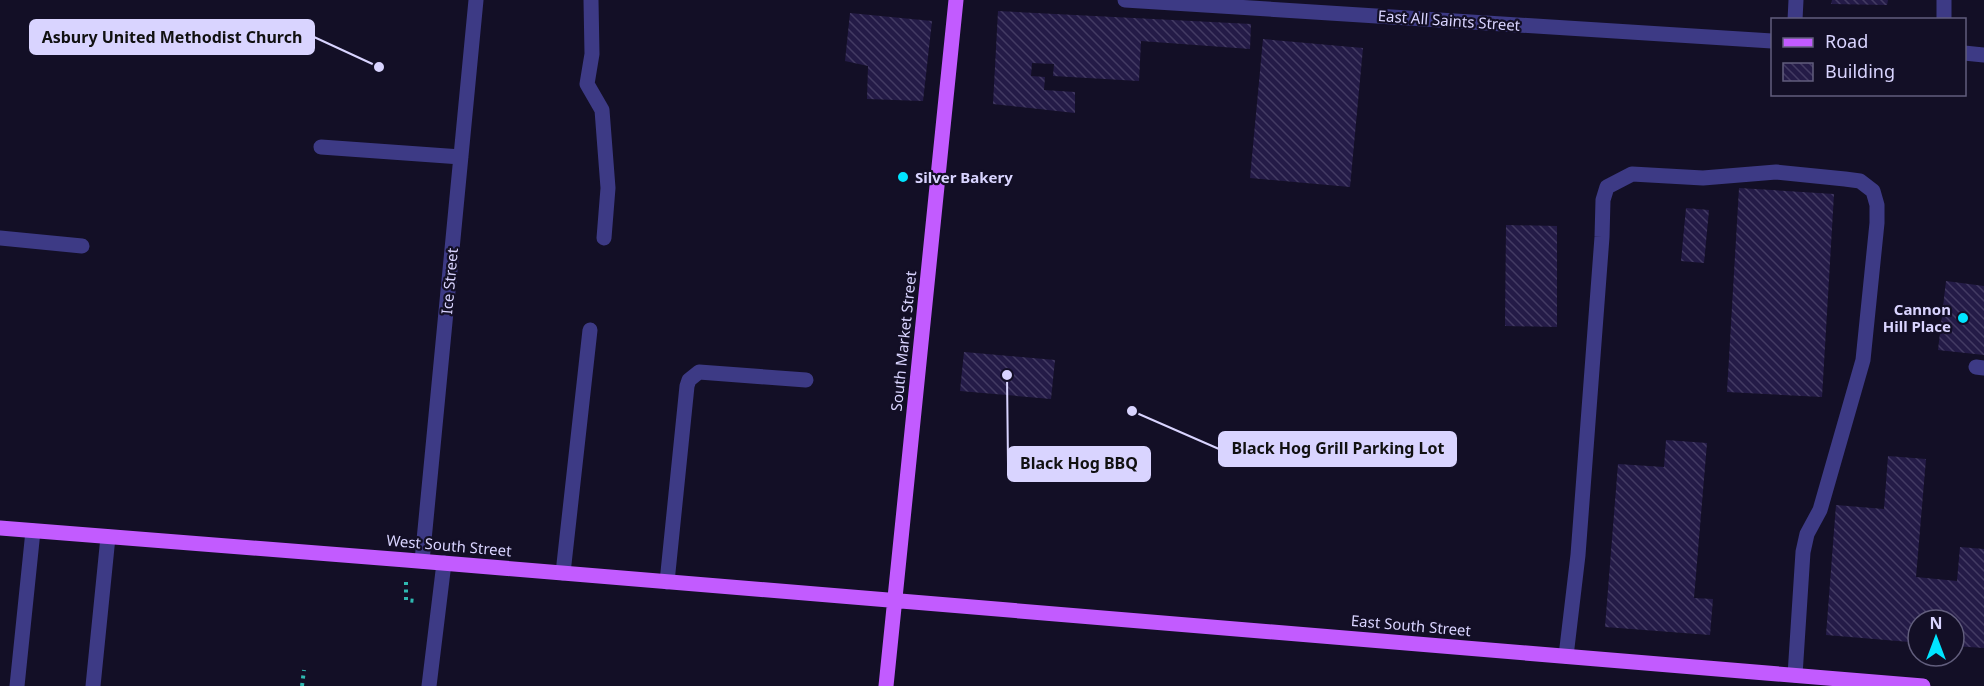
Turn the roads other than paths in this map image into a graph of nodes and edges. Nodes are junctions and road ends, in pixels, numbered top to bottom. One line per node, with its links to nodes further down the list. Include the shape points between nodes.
1 (476, 0): 13 (street, Ice Street)
2 (591, 0): 15 (street, via 592,54 586,84 602,110 608,188)
3 (956, 0): 26 (main road, South Market Street)
4 (1125, 0): 9 (street, East All Saints Street)
5 (1796, 0): 7 (street)
6 (1944, 0): 8 (street)
7 (1795, 18)
8 (1944, 18)
9 (1771, 41)
10 (1966, 53): 11 (street)
11 (1984, 55)
12 (321, 147): 13 (street)
13 (461, 157): 22 (street, Ice Street)
14 (0, 238): 16 (street)
15 (604, 238)
16 (82, 246)
17 (590, 330): 24 (street)
18 (806, 380): 25 (street, via 699,372 689,380)
19 (0, 528): 20 (main road, West South Street)
20 (33, 531): 21 (main road, West South Street); 29 (street)
21 (108, 537): 22 (main road, West South Street); 30 (street)
22 (422, 561): 23 (main road, West South Street)
23 (444, 563): 24 (main road, West South Street); 31 (street)
24 (563, 573): 25 (main road, West South Street)
25 (667, 582): 26 (main road, West South Street)
26 (896, 600): 27 (main road, East South Street); 32 (main road, South Market Street)
27 (1566, 656): 28 (main road, East South Street); 28 (street, via 1578,555 1607,187 1632,174 1703,178 1776,172 1860,181 1873,191 1877,205 1863,360 1820,510 1803,552)
28 (1795, 675): 33 (main road, East South Street)
29 (16, 686)
30 (93, 686)
31 (429, 686)
32 (886, 686)
33 (1923, 686)

